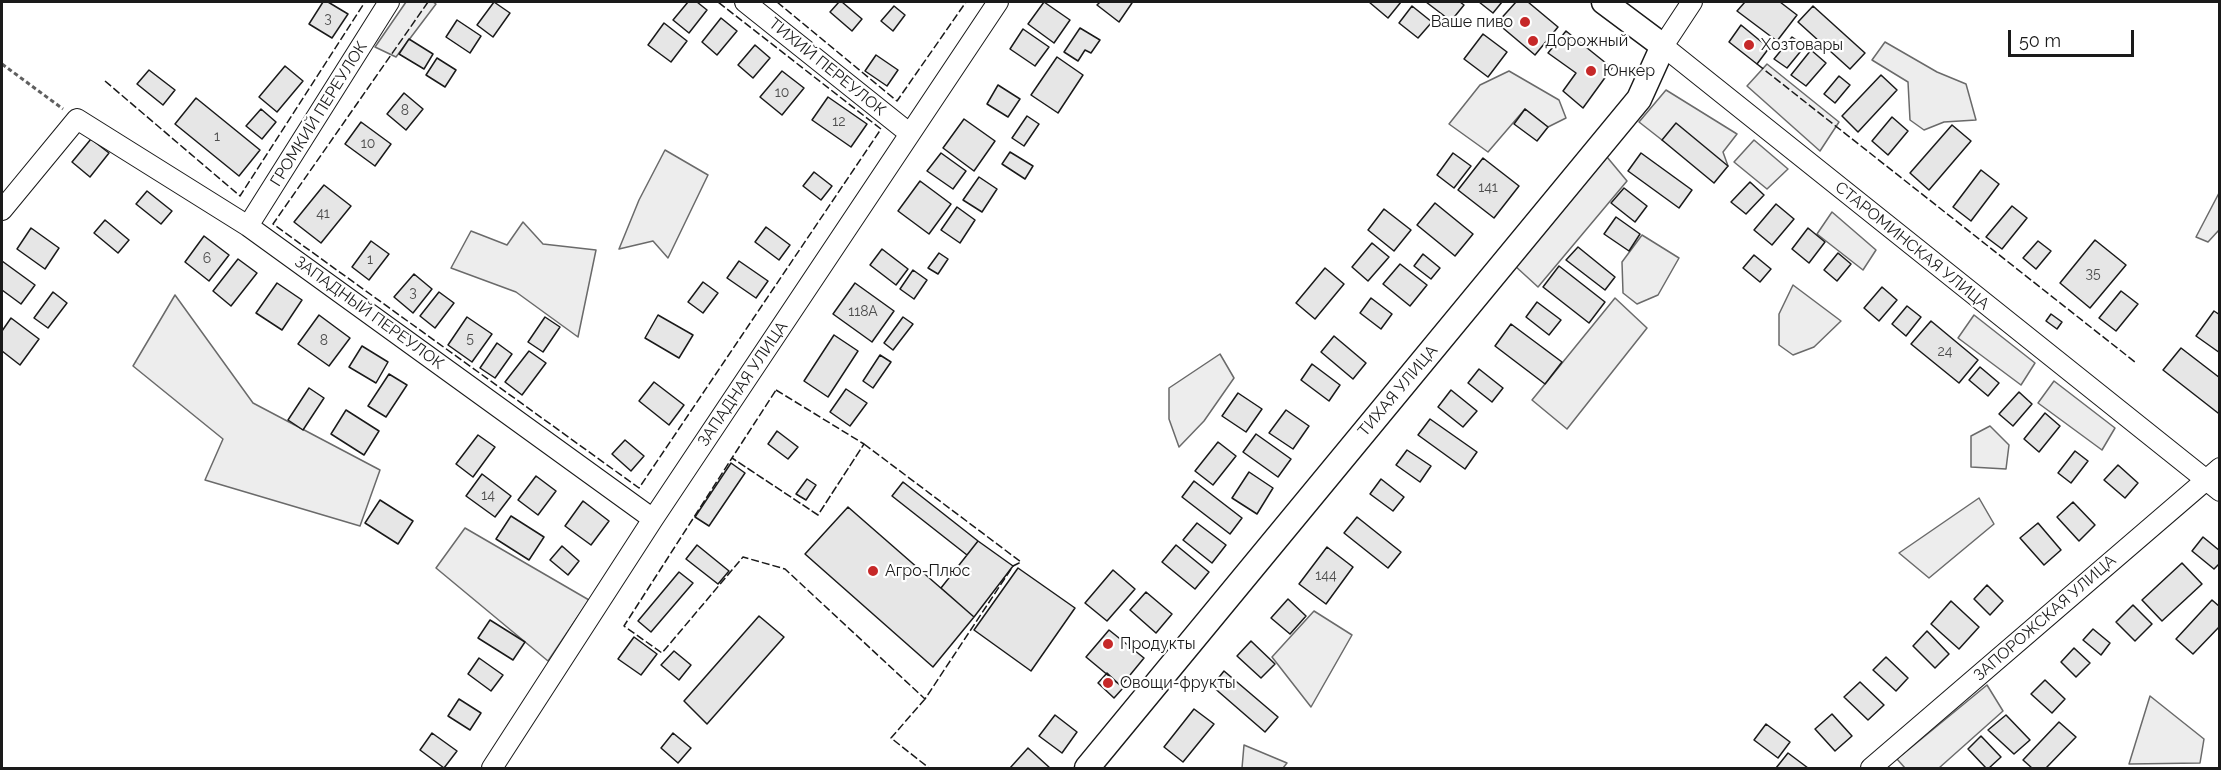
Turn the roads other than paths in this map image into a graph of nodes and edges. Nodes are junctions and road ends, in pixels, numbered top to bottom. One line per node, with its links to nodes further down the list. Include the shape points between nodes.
1 (390, 2): 9 (street, ГРОМКИЙ ПЕРЕУЛОК)
2 (745, 2): 7 (street, ТИХИЙ ПЕРЕУЛОК)
3 (999, 2): 7 (street, ЗАПАДНАЯ УЛИЦА)
4 (1604, 2): 6 (main road, СТАРОМИНСКАЯ УЛИЦА)
5 (1692, 2): 6 (street, ТИХАЯ УЛИЦА)
6 (1663, 46): 10 (street, СТАРОМИНСКАЯ УЛИЦА); 13 (main road, ТИХАЯ УЛИЦА, via 1639,99)
7 (909, 133): 11 (street, ЗАПАДНАЯ УЛИЦА)
8 (2, 210): 9 (street, ЗАПАДНЫЙ ПЕРЕУЛОК, via 77,118)
9 (248, 226): 11 (street, ЗАПАДНЫЙ ПЕРЕУЛОК)
10 (2215, 480): 14 (street, ЗАПОРОЖСКАЯ УЛИЦА)
11 (653, 519): 12 (street, ЗАПАДНАЯ УЛИЦА)
12 (492, 768)
13 (1087, 768)
14 (1871, 768)

